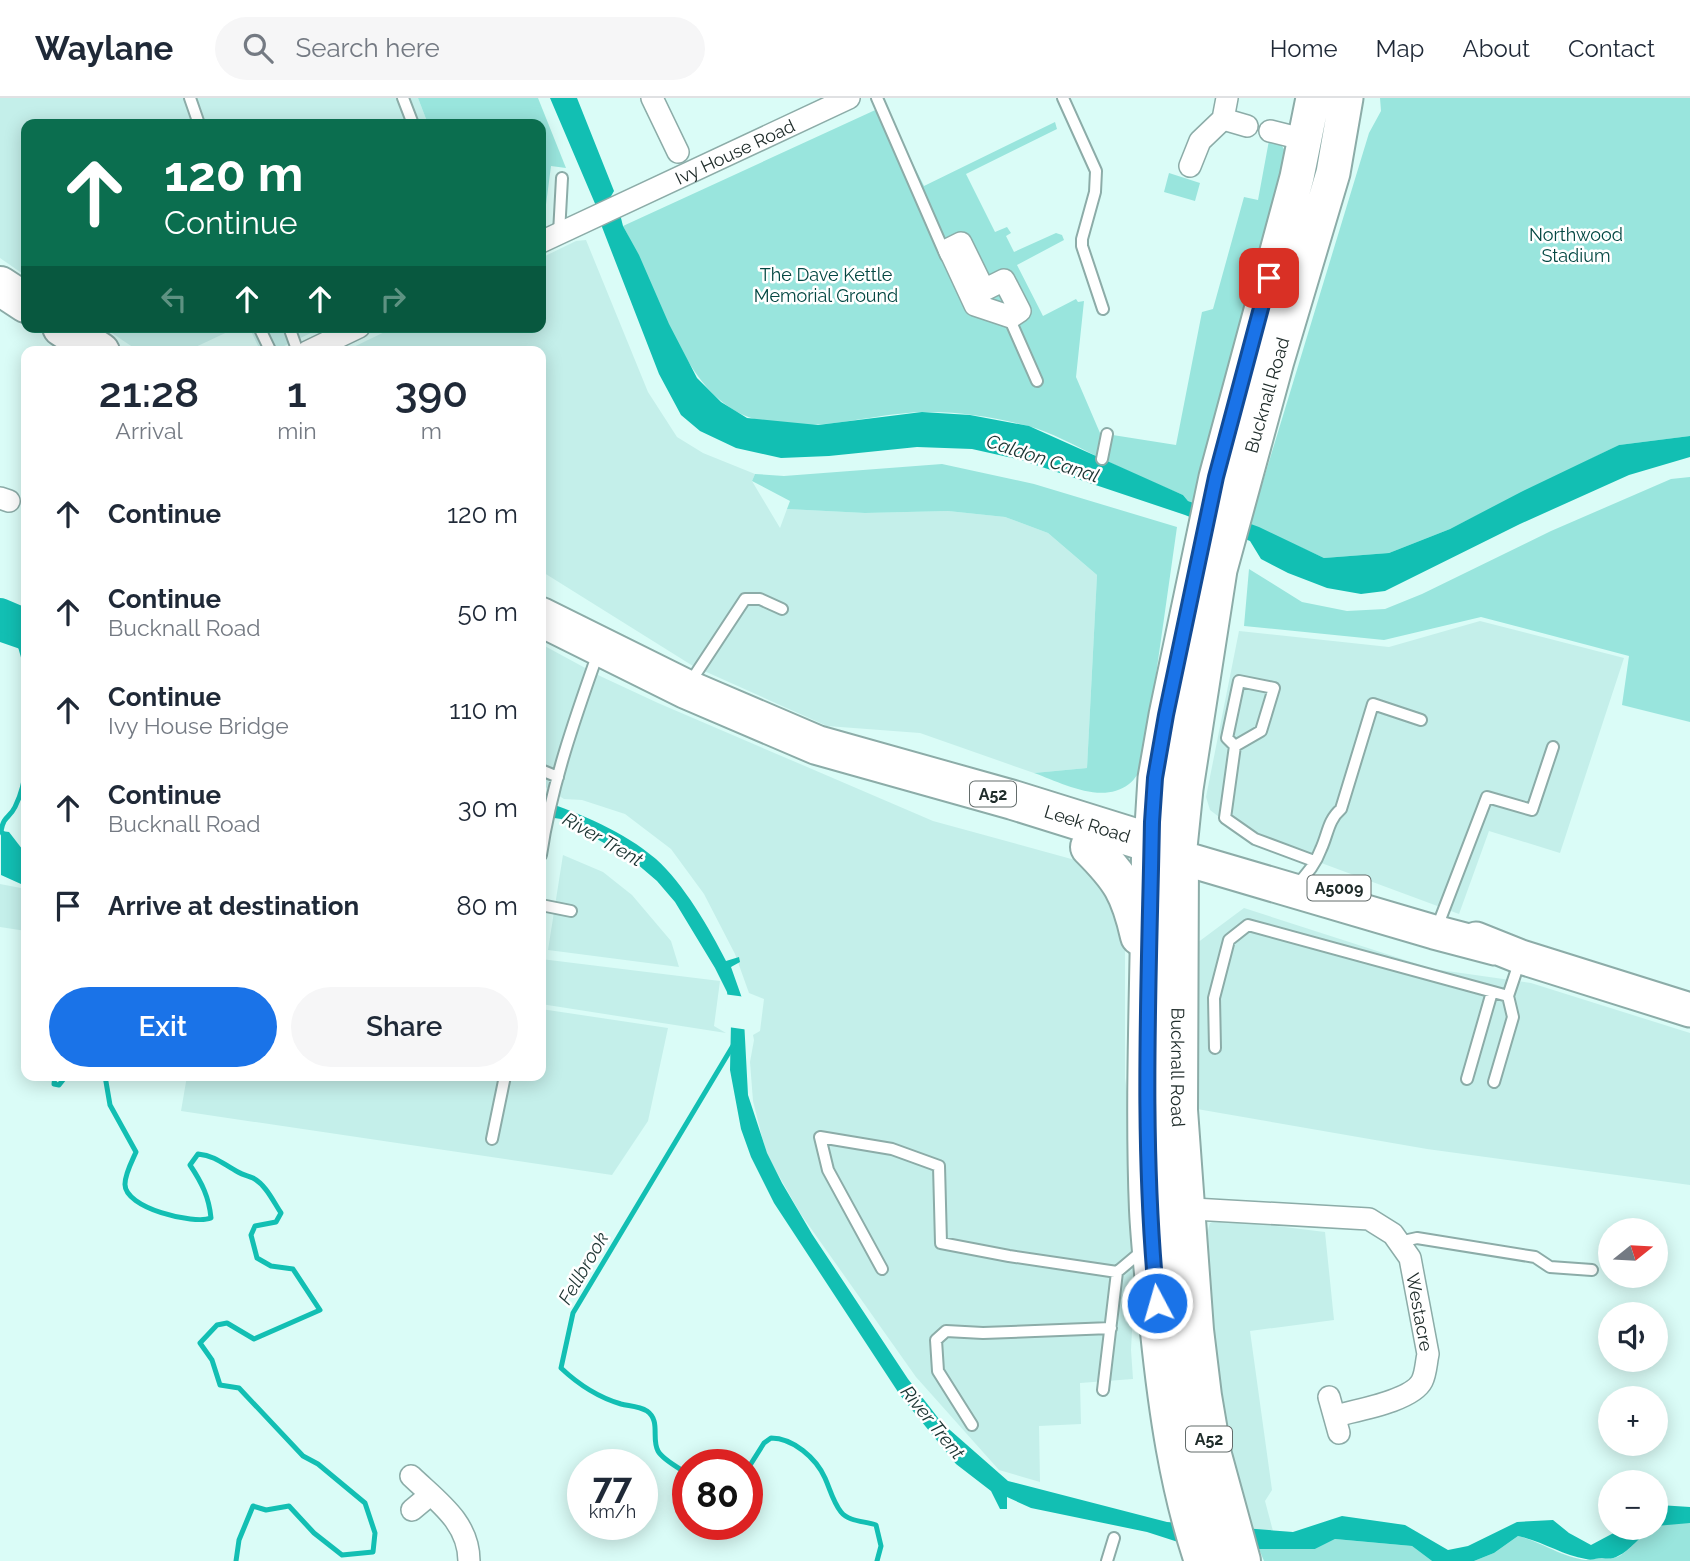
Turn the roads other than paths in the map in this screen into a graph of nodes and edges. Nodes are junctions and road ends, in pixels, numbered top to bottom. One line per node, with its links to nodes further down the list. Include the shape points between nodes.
1 (190, 98): 11 (lane)
2 (403, 98): 12 (lane)
3 (652, 98): 16 (street)
4 (849, 98): 9 (street, Ivy House Road)
5 (877, 98): 27 (lane, via 968,306 1011,321)
6 (1063, 98): 22 (lane, via 1096,171 1096,192 1082,246)
7 (1313, 98): 15 (main road, Bucknall Road)
8 (1346, 98): 30 (main road, Bucknall Road, via 1333,173)
9 (811, 106): 19 (street, Ivy House Road)
10 (1225, 108): 13 (street); 17 (street, via 1200,141)
11 (197, 119)
12 (411, 119)
13 (1247, 126)
14 (1270, 131): 15 (street)
15 (1306, 140): 30 (main road, Bucknall Road)
16 (678, 152)
17 (1190, 166)
18 (562, 178): 19 (lane)
19 (550, 238)
20 (0, 286): 21 (highway)
21 (21, 300)
22 (1103, 309)
23 (71, 333): 25 (highway)
24 (347, 333): 26 (street)
25 (91, 346)
26 (319, 346)
27 (1037, 381)
28 (1107, 434): 29 (lane)
29 (1102, 459)
30 (1228, 483): 43 (main road, Bucknall Road, via 1210,565 1166,715 1155,778)
31 (782, 609): 34 (lane, via 760,599 746,599)
32 (546, 620): 33 (highway, Leek Road / A52)
33 (600, 648): 34 (highway, Leek Road / A52); 40 (lane)
34 (686, 689): 38 (highway, Leek Road / A52)
35 (1421, 720): 44 (lane, via 1373,704 1341,809 1332,817 1320,852)
36 (1235, 746): 36 (lane, via 1261,731 1274,688 1239,681 1227,738); 44 (lane, via 1225,818)
37 (1553, 747): 47 (lane, via 1532,810 1487,797)
38 (833, 750): 42 (highway, Leek Road / A52, via 894,785); 43 (highway, via 902,750)
39 (546, 774): 40 (lane)
40 (557, 782): 41 (lane)
41 (546, 823)
42 (1090, 847): 43 (highway, Leek Road); 49 (highway, A52, via 1126,888)
43 (1166, 850): 44 (main road, A5009); 48 (main road, A5009, via 1370,935 1434,947); 49 (highway); 53 (highway, Bucknall Road / A52)
44 (1304, 876): 47 (main road, A5009)
45 (546, 906): 46 (lane)
46 (571, 911)
47 (1437, 927): 48 (main road, A5009)
48 (1508, 952): 51 (lane); 52 (main road, A5009)
49 (1149, 979): 53 (highway, Bucknall Road / A52)
50 (1492, 992): 51 (lane); 54 (lane, via 1248,925 1229,940 1214,998); 55 (lane)
51 (1508, 996): 57 (lane, via 1513,1017)
52 (1690, 1010)
53 (1163, 1041): 59 (highway, Bucknall Road / A52)
54 (1215, 1048)
55 (1467, 1079)
56 (504, 1081): 58 (lane)
57 (1494, 1082)
58 (492, 1139)
59 (1167, 1209): 60 (street, Westacre, via 1369,1219); 61 (highway, Bucknall Road / A52)
60 (1399, 1242): 63 (lane, via 1417,1238 1535,1257 1550,1267); 67 (street, Westacre, via 1410,1258 1428,1354 1421,1384 1405,1396)
61 (1170, 1251): 64 (lane, via 1136,1256); 73 (highway, Bucknall Road / A52, via 1196,1350 1210,1443); 73 (highway, Bucknall Road / A52, via 1164,1376 1174,1443)
62 (881, 1269): 64 (lane, via 828,1170 820,1137 892,1149 939,1166 941,1243)
63 (1592, 1270)
64 (1117, 1272): 65 (lane)
65 (1111, 1328): 66 (lane); 68 (lane, via 946,1331 936,1340 938,1371)
66 (1103, 1390)
67 (1335, 1415)
68 (972, 1424)
69 (411, 1476): 70 (street)
70 (430, 1495): 71 (street); 74 (street, via 460,1523)
71 (412, 1510)
72 (1114, 1538): 75 (lane)
73 (1212, 1546)
74 (469, 1561)
75 (1107, 1561)

